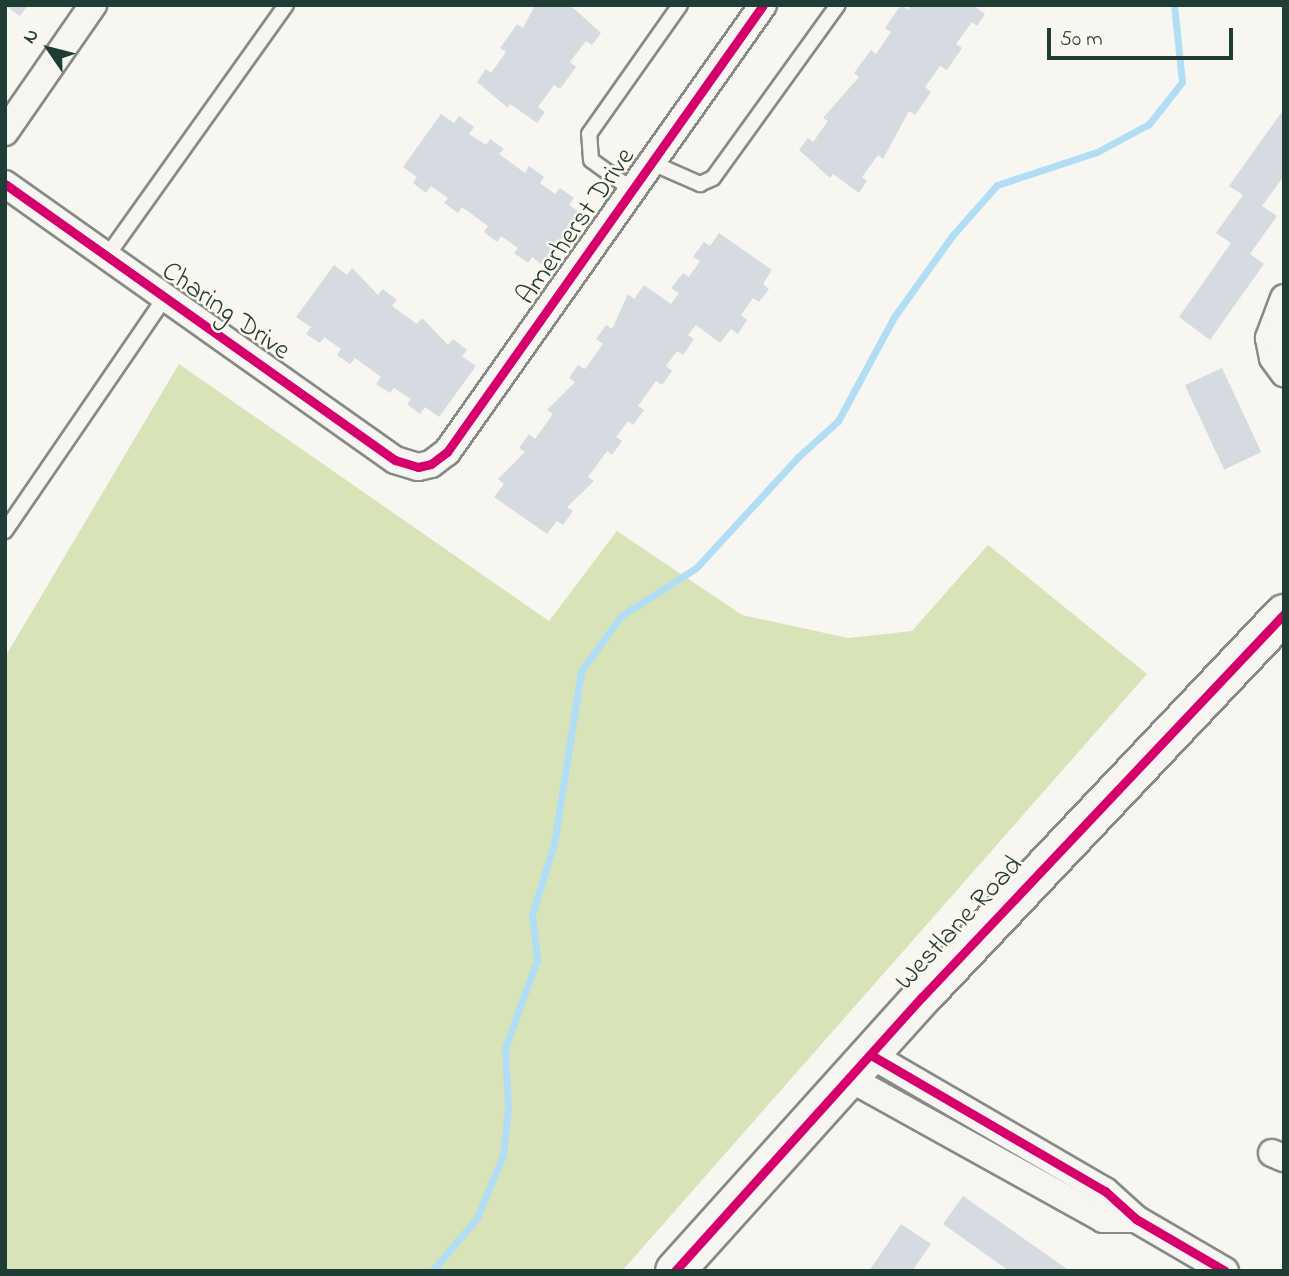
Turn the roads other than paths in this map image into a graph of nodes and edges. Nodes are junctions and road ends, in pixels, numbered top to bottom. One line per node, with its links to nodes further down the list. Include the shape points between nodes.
1 (93, 5): 6 (street)
2 (286, 5): 10 (lane)
3 (680, 5): 9 (lane, via 589,134 591,160)
4 (763, 5): 7 (street, Amerherst Drive)
5 (838, 5): 7 (lane, via 713,178 701,184)
6 (5, 132)
7 (650, 162): 9 (street, Amerherst Drive)
8 (5, 184): 10 (street, Charing Drive)
9 (631, 189): 14 (street, Amerherst Drive, via 447,452)
10 (107, 257): 11 (street, Charing Drive)
11 (165, 297): 14 (street, Charing Drive, via 395,460); 15 (lane)
12 (1284, 298): 13 (street, via 1269,338 1273,358)
13 (1284, 373)
14 (423, 466)
15 (5, 531)
16 (1277, 632): 17 (main road, Westlane Road)
17 (860, 1067): 18 (main road, Westlane Road); 19 (street, via 1105,1191 1136,1219)
18 (675, 1271)
19 (1226, 1271)

